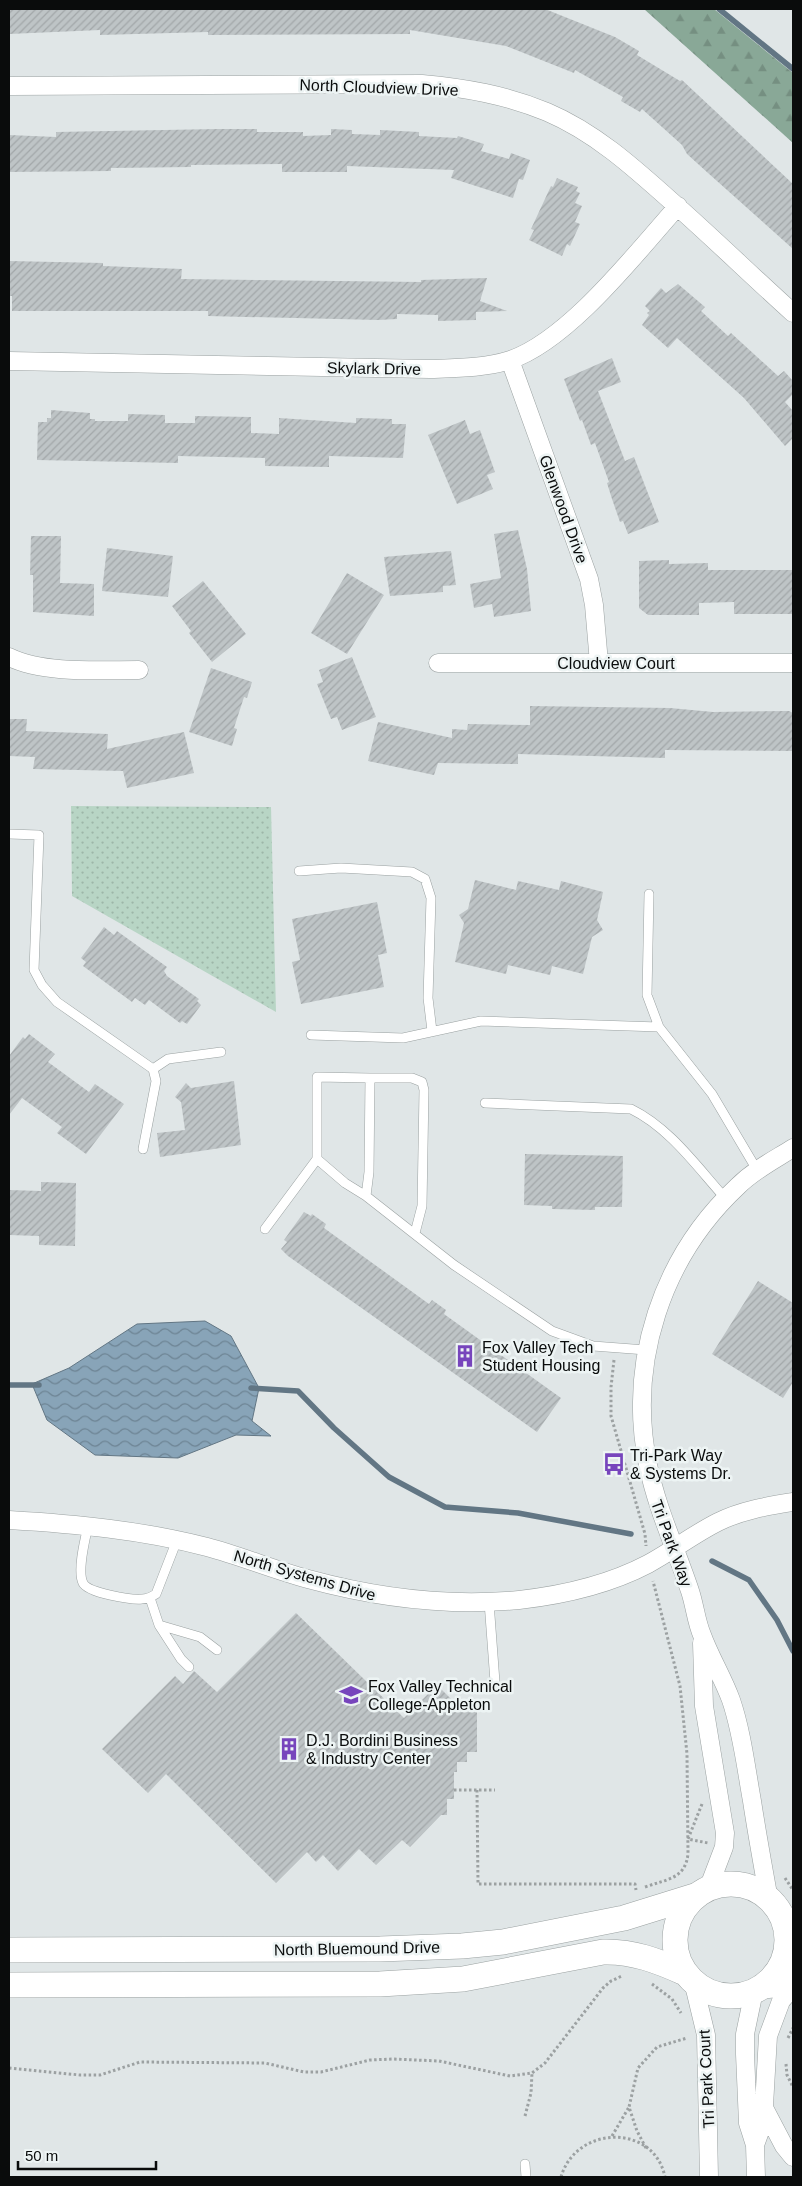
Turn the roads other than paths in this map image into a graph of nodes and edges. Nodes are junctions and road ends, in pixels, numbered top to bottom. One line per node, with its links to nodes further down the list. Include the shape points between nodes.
1 (9, 86): 2 (street, North Cloudview Drive, via 393,84 482,91 548,113 577,127 630,164)
2 (678, 206): 3 (street, North Cloudview Drive); 4 (street, Skylark Drive, via 563,328 532,350)
3 (793, 312)
4 (510, 360): 5 (street, Skylark Drive, via 430,370); 8 (street, Glenwood Drive, via 589,578)
5 (9, 361)
6 (9, 656): 10 (street, via 37,666)
7 (438, 663): 8 (street, Cloudview Court)
8 (599, 663): 9 (street, Cloudview Court)
9 (793, 663)
10 (139, 670)
11 (9, 834): 18 (lane, via 39,835 34,970 42,984 57,1002)
12 (298, 871): 15 (lane, via 412,872 425,879 431,898 428,998)
13 (648, 894): 14 (lane, via 647,995)
14 (659, 1027): 15 (lane, via 481,1021); 24 (lane, via 712,1094)
15 (432, 1031): 16 (lane, via 403,1038)
16 (311, 1035)
17 (221, 1052): 18 (lane, via 168,1059)
18 (153, 1069): 22 (lane, via 156,1081)
19 (370, 1078): 23 (lane, via 317,1076); 25 (lane); 28 (lane, via 412,1078 422,1082 422,1206)
20 (486, 1103): 26 (lane, via 631,1109 649,1118 673,1140)
21 (793, 1148): 24 (street, Tri Park Way)
22 (143, 1149)
23 (317, 1159): 25 (lane, via 338,1178); 27 (lane)
24 (757, 1170): 26 (street, Tri Park Way)
25 (366, 1196): 28 (lane)
26 (726, 1199): 29 (street, Tri Park Way, via 704,1223 677,1263 656,1312)
27 (265, 1229)
28 (414, 1233): 29 (lane, via 454,1265 552,1331 593,1346)
29 (646, 1350): 34 (street, Tri Park Way, via 642,1416 647,1464)
30 (793, 1502): 34 (street, North Systems Drive, via 740,1513)
31 (9, 1520): 32 (street, North Systems Drive)
32 (88, 1526): 33 (street, North Systems Drive, via 143,1532); 35 (lane, via 81,1571 83,1584 91,1590 141,1600)
33 (177, 1540): 35 (lane, via 156,1594); 36 (street, North Systems Drive, via 366,1594 438,1602)
34 (673, 1548): 36 (street, North Systems Drive, via 648,1564 577,1590); 38 (street, Tri Park Way, via 690,1590)
35 (150, 1598): 37 (lane)
36 (489, 1602): 41 (lane)
37 (159, 1625): 39 (lane, via 200,1637); 40 (lane)
38 (702, 1635): 42 (street, Tri Park Way, via 704,1706 725,1834 724,1847); 43 (street, Tri Park Way, via 731,1701)
39 (217, 1650)
40 (189, 1667)
41 (495, 1682)
42 (703, 1892): 43 (main road, via 729,1884 740,1885 760,1893); 44 (main road, North Bluemound Drive, via 624,1918 523,1938 462,1946); 45 (main road, via 684,1911 676,1931 677,1953)
43 (780, 1908): 49 (main road, via 786,1950 778,1970)
44 (9, 1950)
45 (689, 1977): 47 (main road, North Bluemound Drive, via 649,1958 618,1952 463,1979 380,1984); 49 (main road, via 706,1990 722,1996); 55 (street, Tri Park Court, via 707,2044)
46 (793, 1983): 49 (main road)
47 (9, 1985)
48 (793, 1987): 50 (street, via 781,2001 768,2036)
49 (759, 1989): 51 (street, via 745,2034 748,2123)
50 (763, 2106): 51 (street); 52 (street)
51 (755, 2145): 56 (street)
52 (793, 2157)
53 (526, 2164): 54 (lane)
54 (526, 2177)
55 (710, 2177)
56 (756, 2177)

